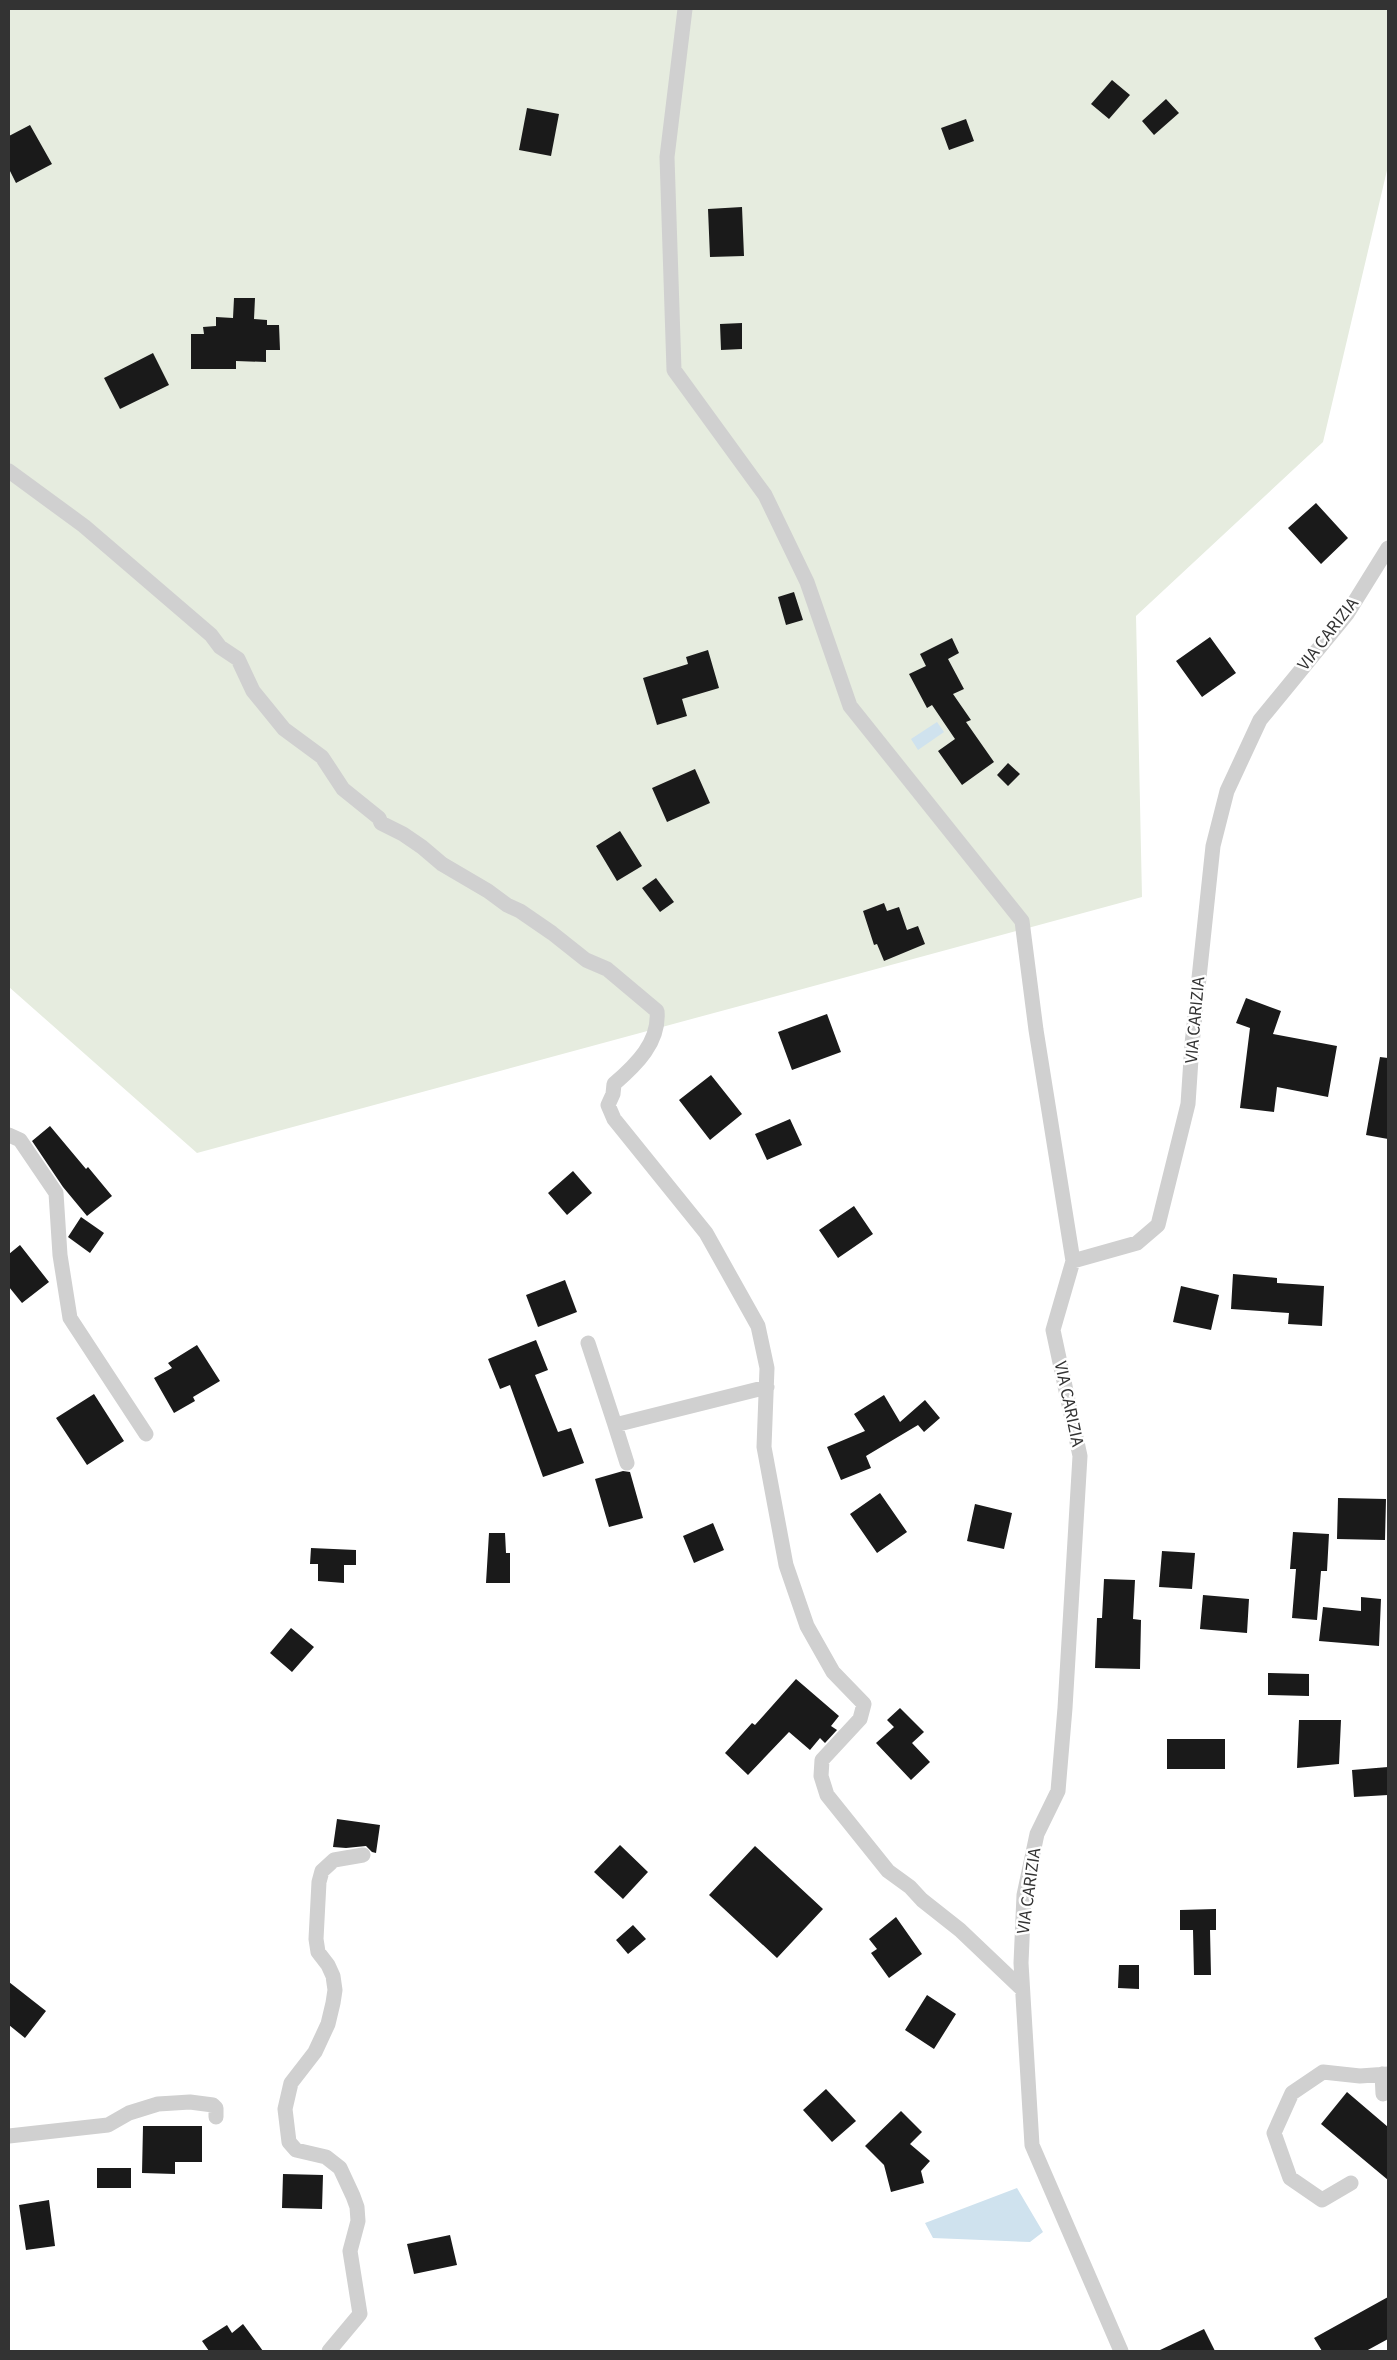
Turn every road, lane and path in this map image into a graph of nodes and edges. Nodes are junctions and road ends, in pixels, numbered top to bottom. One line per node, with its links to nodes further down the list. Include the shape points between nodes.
1 (686, 9): 5 (street, via 667,157 674,370 765,495 807,582 850,706 1022,921 1036,1030)
2 (9, 471): 7 (street, via 84,526 238,660 253,691 284,729 322,757 343,789 381,823 528,916 586,960 607,969 657,1011 658,1021 650,1046 614,1084 608,1105 624,1133 706,1233 758,1326 767,1368)
3 (1388, 548): 5 (street, VIA CARIZIA, via 1347,614 1260,720 1227,791 1213,846 1188,1104 1158,1225 1138,1243)
4 (9, 1135): 9 (street, via 20,1140 56,1194 60,1255 70,1318)
5 (1074, 1261): 12 (street, VIA CARIZIA, via 1053,1330 1080,1456 1065,1708 1058,1791 1037,1834 1024,1895)
6 (588, 1343): 8 (street)
7 (767, 1387): 8 (street); 12 (street, via 764,1447 786,1564 806,1626 833,1672 864,1704 860,1719 822,1760 821,1776 827,1795 888,1871 960,1930)
8 (615, 1425): 10 (street)
9 (146, 1434)
10 (627, 1463)
11 (363, 1855): 18 (street, via 334,1860 322,1871 317,1945 333,1976 333,2003 328,2024 315,2052 291,2083 285,2109 289,2142 296,2150 326,2157 340,2168 357,2207 358,2220 350,2251 360,2314)
12 (1022, 1989): 19 (street, VIA CARIZIA, via 1032,2145)
13 (1385, 2074): 14 (street); 17 (street, via 1360,2076 1322,2072 1292,2093 1274,2133 1290,2178 1322,2200)
14 (1383, 2094)
15 (216, 2117): 16 (street, via 213,2105 190,2102 158,2104 129,2113 108,2125)
16 (9, 2136)
17 (1351, 2183)
18 (329, 2351)
19 (1121, 2351)

